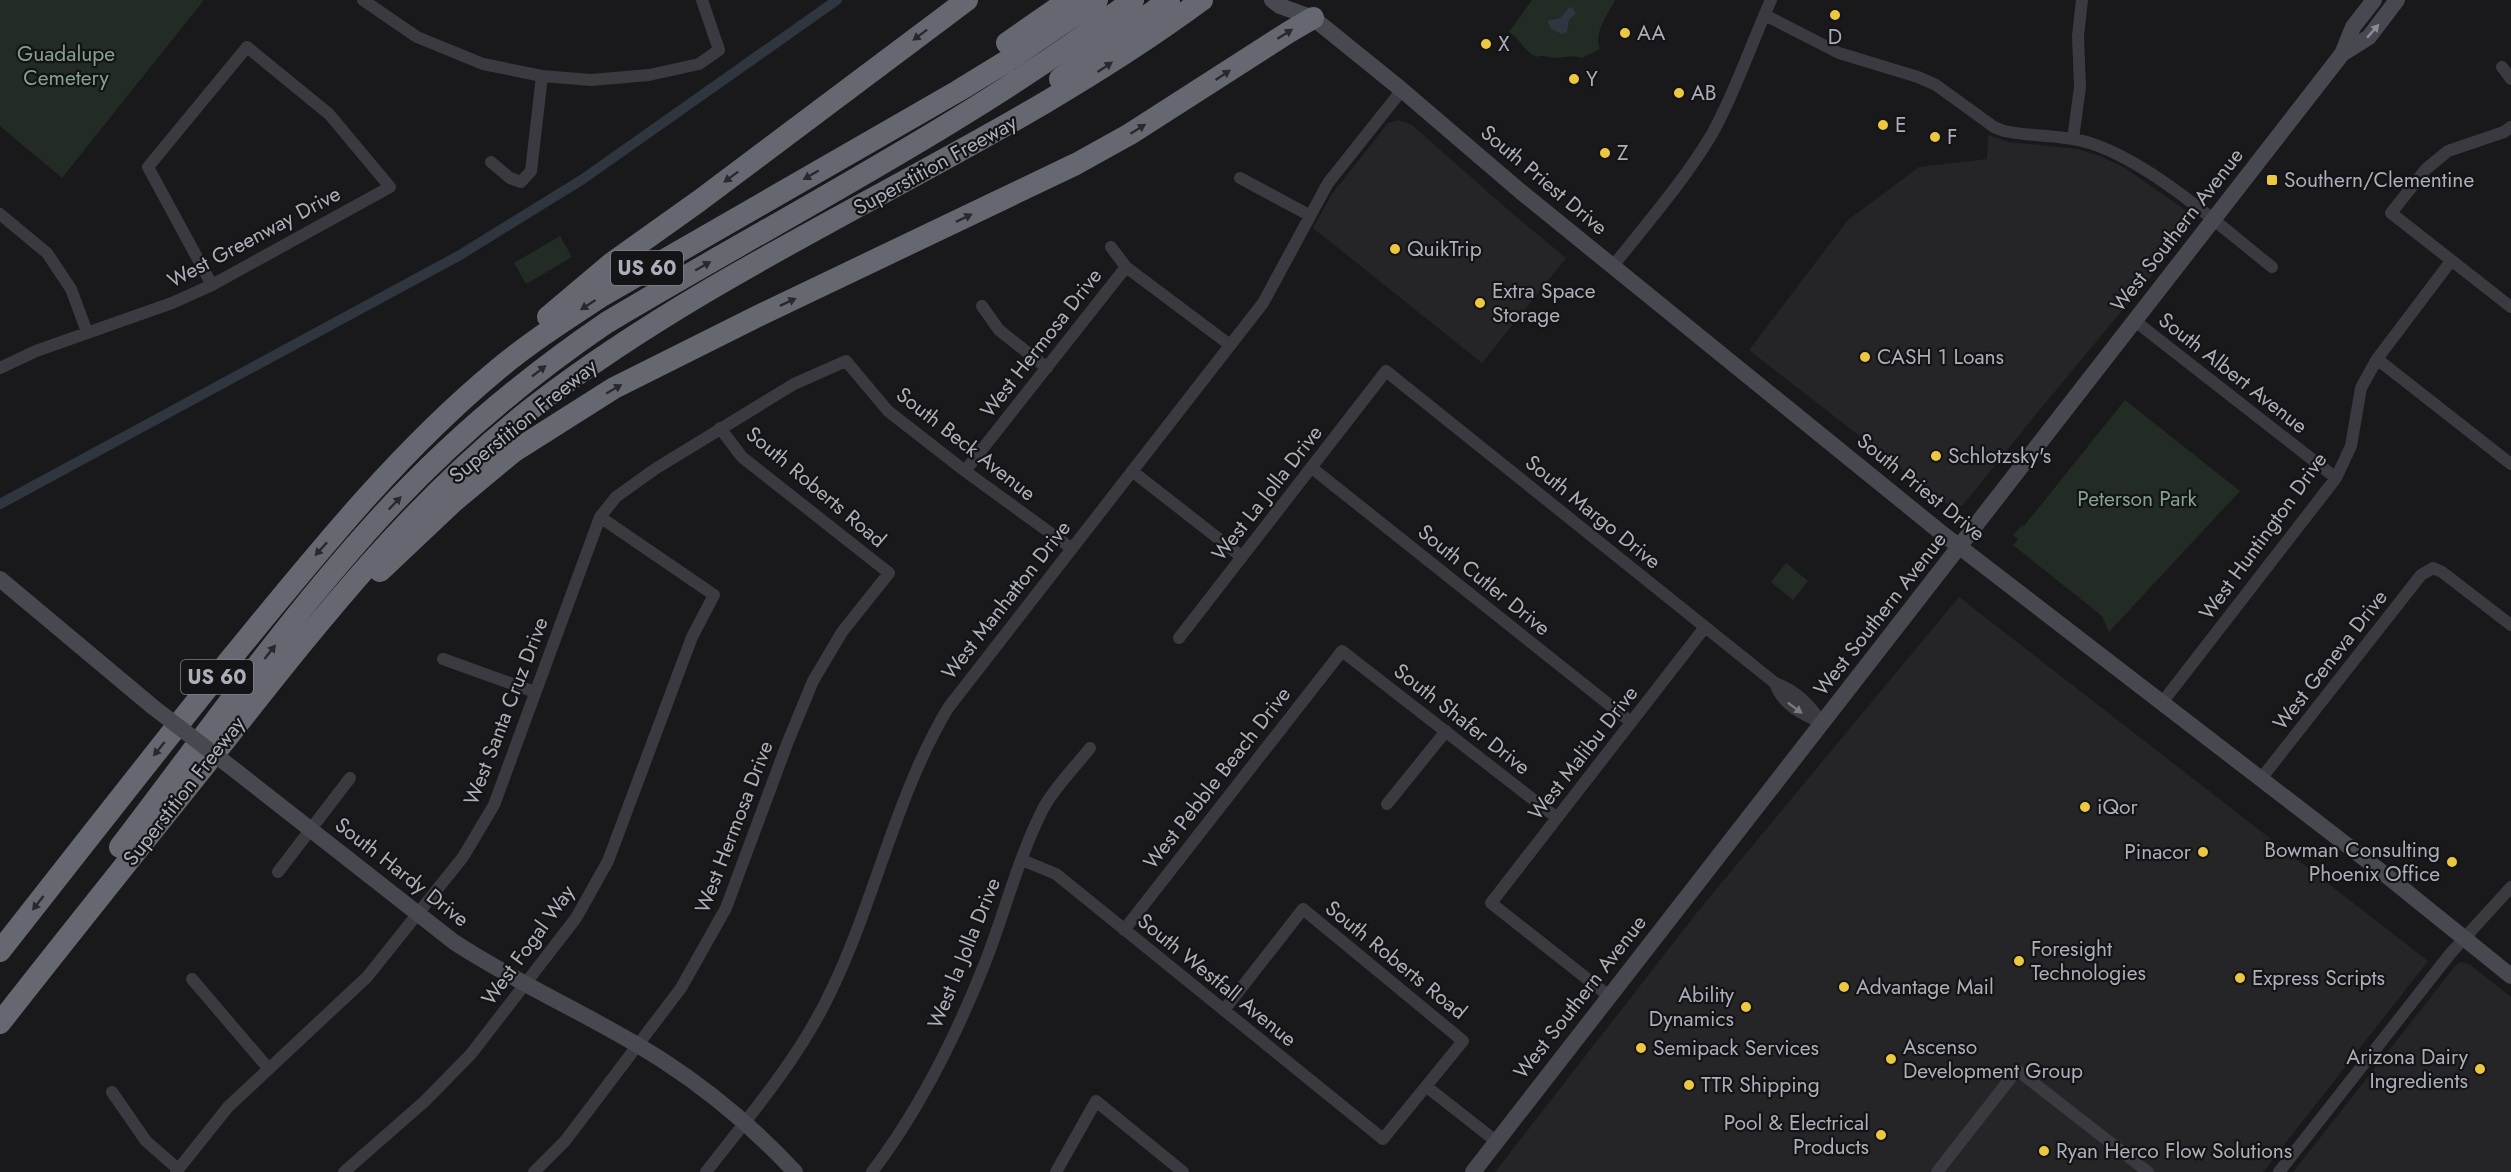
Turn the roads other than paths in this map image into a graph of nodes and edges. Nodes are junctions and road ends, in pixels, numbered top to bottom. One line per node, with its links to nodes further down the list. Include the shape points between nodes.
1 (363, 0): 17 (street, via 417,37 483,64)
2 (702, 0): 17 (street, via 719,50 699,64 649,75 591,80)
3 (967, 0): 44 (highway, one-way to 44, via 612,263 531,333)
4 (1069, 0): 22 (highway)
5 (1097, 0): 22 (highway, US 60, via 1007,61)
6 (1133, 0): 85 (highway, one-way to 6, via 102,871 312,598 367,532 488,413 606,323 958,120)
7 (1272, 0): 13 (main road, South Priest Drive, via 1280,6)
8 (1771, 0): 14 (street)
9 (2082, 0): 21 (street, via 2078,36 2081,75)
10 (2374, 0): 15 (main road, West Southern Avenue, via 2353,27)
11 (2397, 0): 15 (main road, West Southern Avenue, one-way to 11, via 2369,37)
12 (1185, 4): 63 (highway, Superstition Freeway / US 60, one-way to 12, via 389,540 500,434 656,322 890,190)
13 (1308, 9): 19 (main road, South Priest Drive); 63 (highway, one-way to 13, via 405,547 513,452 614,388 1076,164 1130,134 1289,32)
14 (1765, 15): 21 (street, via 1839,53 1936,85 1994,127); 30 (street, via 1711,135 1688,172)
15 (2342, 54): 27 (main road, West Southern Avenue)
16 (2502, 67): 18 (street)
17 (542, 76): 23 (street, via 531,171 521,182)
18 (2511, 79)
19 (1402, 90): 26 (street, West Manhatton Drive, via 1328,183); 30 (main road, South Priest Drive)
20 (2511, 127): 29 (street, via 2448,151 2426,169 2391,213)
21 (2073, 139): 27 (street, via 2136,163)
22 (861, 146): 44 (highway, US 60, one-way to 44, via 591,302 497,370)
23 (491, 162)
24 (1240, 178): 26 (street)
25 (0, 214): 37 (street, via 47,253 71,289)
26 (1309, 215): 38 (street, West Manhatton Drive, via 1275,284)
27 (2213, 221): 32 (street); 36 (main road, West Southern Avenue)
28 (1111, 247): 31 (street)
29 (2451, 261): 35 (street); 39 (street, West Huntington Drive)
30 (1613, 266): 53 (main road, South Priest Drive)
31 (1126, 267): 38 (street); 42 (street, West Hermosa Drive)
32 (2272, 267)
33 (212, 285): 33 (street, West Greenway Drive, via 148,167 247,47 329,114 390,187); 37 (street, West Greenway Drive)
34 (982, 306): 42 (street, via 999,330)
35 (2511, 307)
36 (2135, 321): 50 (street, South Albert Avenue); 53 (main road, West Southern Avenue)
37 (87, 332): 41 (street, West Greenway Drive)
38 (1230, 345): 49 (street, West Manhatton Drive)
39 (2378, 359): 46 (street); 50 (street, West Huntington Drive, via 2361,388 2351,446)
40 (846, 361): 45 (street, West Santa Cruz Drive, via 794,384); 48 (street, South Beck Avenue, via 888,411)
41 (0, 368)
42 (1047, 368): 48 (street, West Hermosa Drive)
43 (1386, 371): 47 (street, West La Jolla Drive); 58 (street, South Margo Drive)
44 (448, 414): 80 (highway, US 60, one-way to 80, via 310,561)
45 (720, 428): 51 (street, West Santa Cruz Drive, via 616,497); 55 (street, South Roberts Road, via 742,457)
46 (2511, 464)
47 (1312, 468): 54 (street, West La Jolla Drive); 65 (street, South Cutler Drive)
48 (965, 471): 52 (street, South Beck Avenue)
49 (1132, 471): 52 (street, West Manhatton Drive); 54 (street)
50 (2336, 478): 64 (street, West Huntington Drive)
51 (600, 518): 62 (street, West Santa Cruz Drive); 83 (street, West Fogal Way, via 714,595 692,637 608,861 576,918)
52 (1071, 548): 92 (street, West Manhatton Drive, via 961,689 934,732 833,988 817,1019)
53 (1960, 548): 64 (main road, South Priest Drive); 66 (main road, West Southern Avenue)
54 (1242, 556): 59 (street, West La Jolla Drive)
55 (889, 573): 88 (street, West Hermosa Drive, via 842,632 813,681 726,908 681,988)
56 (0, 579): 73 (main road, South Hardy Drive, bridge)
57 (2511, 625): 70 (street, West Geneva Drive, via 2442,572 2433,568 2421,575)
58 (1705, 627): 65 (street, West Malibu Drive); 66 (street, South Margo Drive, via 1775,683 1789,688 1809,704)
59 (1179, 638)
60 (1342, 651): 67 (street, South Shafer Drive); 78 (street, West Pebble Beach Drive)
61 (443, 659): 62 (street)
62 (535, 692): 77 (street, West Santa Cruz Drive, via 494,805 463,857)
63 (255, 702): 85 (highway, Superstition Freeway / US 60)
64 (2161, 704): 70 (main road, South Priest Drive)
65 (1631, 722): 72 (street, West Malibu Drive)
66 (1823, 724): 84 (main road, West Southern Avenue)
67 (1446, 731): 71 (street); 72 (street, South Shafer Drive)
68 (1090, 748): 74 (street, West la Jolla Drive, via 1044,807)
69 (350, 778): 73 (street)
70 (2260, 780): 79 (main road, South Priest Drive)
71 (1387, 804)
72 (1557, 818): 84 (street, West Malibu Drive, via 1491,903)
73 (310, 830): 75 (street); 77 (main road, South Hardy Drive)
74 (1022, 860): 78 (street, South Westfall Avenue, via 1056,874); 99 (street, West la Jolla Drive, via 985,964 941,1063)
75 (278, 872)
76 (2511, 887): 79 (street)
77 (418, 915): 83 (main road, South Hardy Drive, via 471,953); 89 (street, West Santa Cruz Drive, via 368,978)
78 (1124, 930): 86 (street, South Westfall Avenue)
79 (2464, 938): 81 (main road, South Priest Drive); 105 (street)
80 (0, 951)
81 (2511, 976)
82 (192, 979): 89 (street)
83 (526, 984): 88 (main road, South Hardy Drive); 95 (street, West Fogal Way, via 471,1054 425,1101)
84 (1609, 996): 93 (main road, West Southern Avenue)
85 (14, 1005): 87 (highway, Superstition Freeway / US 60)
86 (1224, 1010): 90 (street, South Westfall Avenue, via 1383,1139); 90 (street, South Roberts Road, via 1303,909 1463,1041)
87 (0, 1023)
88 (639, 1046): 92 (main road, South Hardy Drive, via 695,1083); 96 (street, West Hermosa Drive, via 565,1141)
89 (268, 1068): 94 (street, West Santa Cruz Drive, via 228,1107)
90 (1427, 1087): 93 (street)
91 (112, 1092): 94 (street, via 146,1141)
92 (744, 1123): 97 (street, West Manhatton Drive); 98 (main road, South Hardy Drive)
93 (1497, 1142): 102 (main road, West Southern Avenue)
94 (177, 1171)
95 (344, 1172)
96 (534, 1172)
97 (706, 1172)
98 (795, 1172)
99 (872, 1172)
100 (1056, 1172): 101 (street, via 1096,1101)
101 (1183, 1172)
102 (1473, 1172)
103 (1937, 1172): 104 (street, via 2017,1070)
104 (2148, 1172)
105 (2279, 1172)

